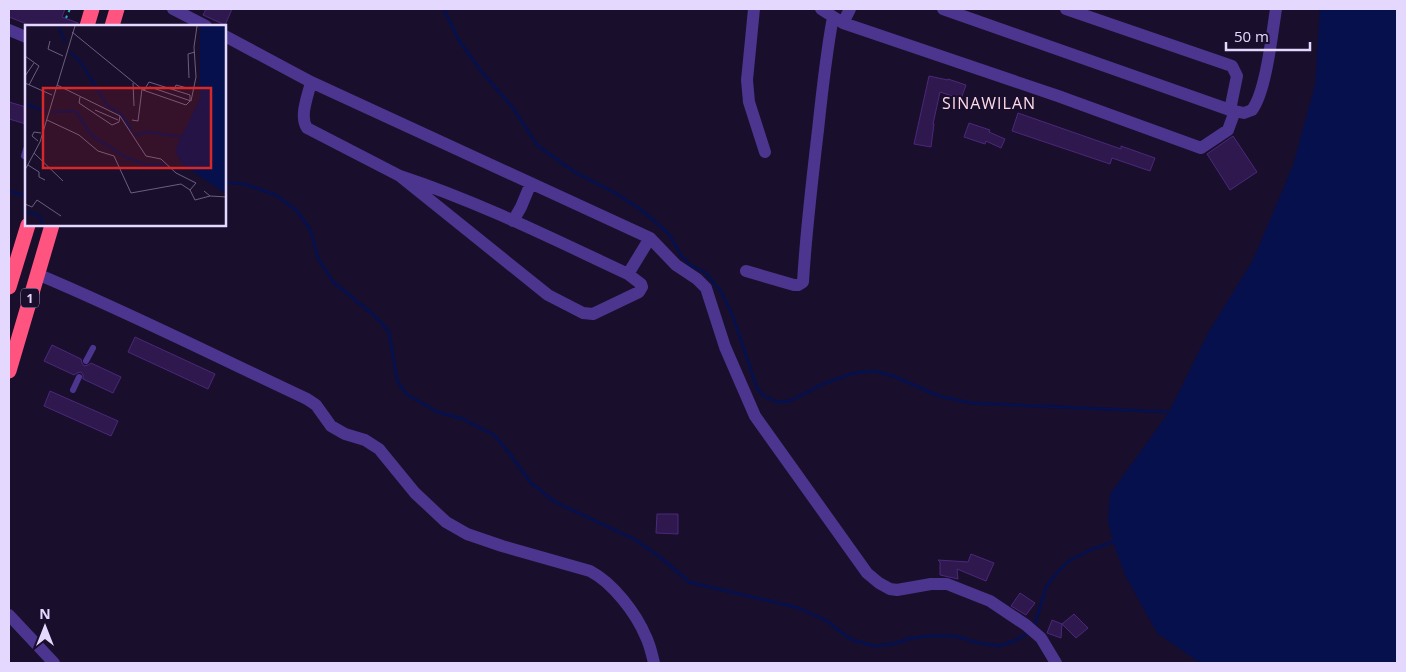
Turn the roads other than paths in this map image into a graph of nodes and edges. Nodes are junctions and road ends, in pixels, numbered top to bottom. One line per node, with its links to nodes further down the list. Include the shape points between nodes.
1 (92, 9): 12 (highway)
2 (117, 9): 13 (highway)
3 (173, 9): 14 (street)
4 (754, 9): 20 (street, via 747,80 749,102)
5 (821, 9): 11 (street)
6 (850, 9): 11 (street)
7 (943, 9): 19 (street)
8 (1066, 9): 10 (street)
9 (1276, 9): 19 (street, via 1257,103 1249,112)
10 (1100, 14): 19 (street, via 1232,66 1236,76)
11 (838, 20): 19 (street, via 1201,148 1228,130); 27 (street, via 825,69 809,199 803,282 798,286)
12 (87, 25)
13 (112, 25)
14 (204, 25)
15 (9, 30): 16 (street)
16 (25, 37)
17 (226, 37): 18 (street)
18 (311, 82): 21 (street, via 303,117 307,128); 22 (street)
19 (1233, 111)
20 (765, 152)
21 (400, 176): 23 (street); 29 (street, via 548,295 583,313 593,314 639,292 642,284)
22 (531, 183): 23 (street); 26 (street)
23 (513, 221): 29 (street)
24 (28, 226): 30 (highway, 1)
25 (52, 226): 28 (highway, 1)
26 (650, 238): 29 (street); 39 (street, via 676,265 706,288 725,347 754,416 867,573 890,589 947,584 990,601 1026,624 1041,638)
27 (746, 271)
28 (37, 274): 33 (highway, 1); 38 (street, via 152,324 307,398 331,426 379,449 431,509 466,534 598,576 620,596 632,614 646,636)
29 (628, 274)
30 (9, 287)
31 (92, 348): 32 (lane)
32 (86, 361)
33 (9, 371)
34 (79, 377): 35 (lane)
35 (73, 390)
36 (9, 615): 37 (street)
37 (54, 663)
38 (654, 663)
39 (1056, 663)

